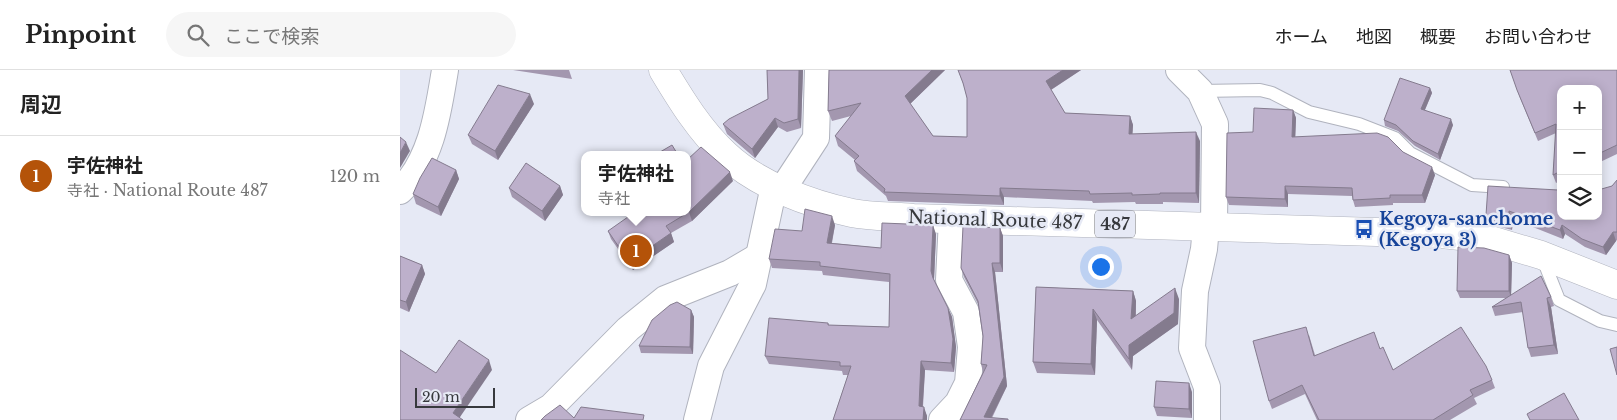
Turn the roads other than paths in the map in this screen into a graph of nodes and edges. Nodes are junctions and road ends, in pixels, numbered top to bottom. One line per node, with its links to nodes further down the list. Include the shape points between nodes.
1 (445, 70): 8 (street, via 437,122 419,167)
2 (663, 70): 6 (highway, National Route 487 / 487, via 689,113 726,156)
3 (818, 70): 6 (street, via 816,138)
4 (1179, 70): 5 (street)
5 (1200, 91): 7 (lane, via 1260,90 1272,93 1309,112 1359,124 1395,138 1410,153 1472,185); 10 (street, via 1215,124)
6 (778, 188): 9 (highway, National Route 487 / 487, via 853,213); 12 (street)
7 (1518, 188)
8 (400, 191)
9 (952, 219): 10 (highway, National Route 487 / 487); 17 (street, via 949,280 966,312 971,347 968,383 958,403)
10 (1210, 227): 11 (highway, National Route 487 / 487, via 1442,234 1486,238); 18 (street, via 1195,291 1192,348 1207,387)
11 (1541, 255): 13 (highway, National Route 487 / 487); 14 (lane, via 1559,300 1600,321)
12 (759, 256): 15 (street, via 730,273 665,299 628,329 551,407); 16 (street, via 753,284 711,366)
13 (1617, 285)
14 (1617, 325)
15 (529, 420)
16 (698, 420)
17 (942, 420)
18 (1207, 420)

